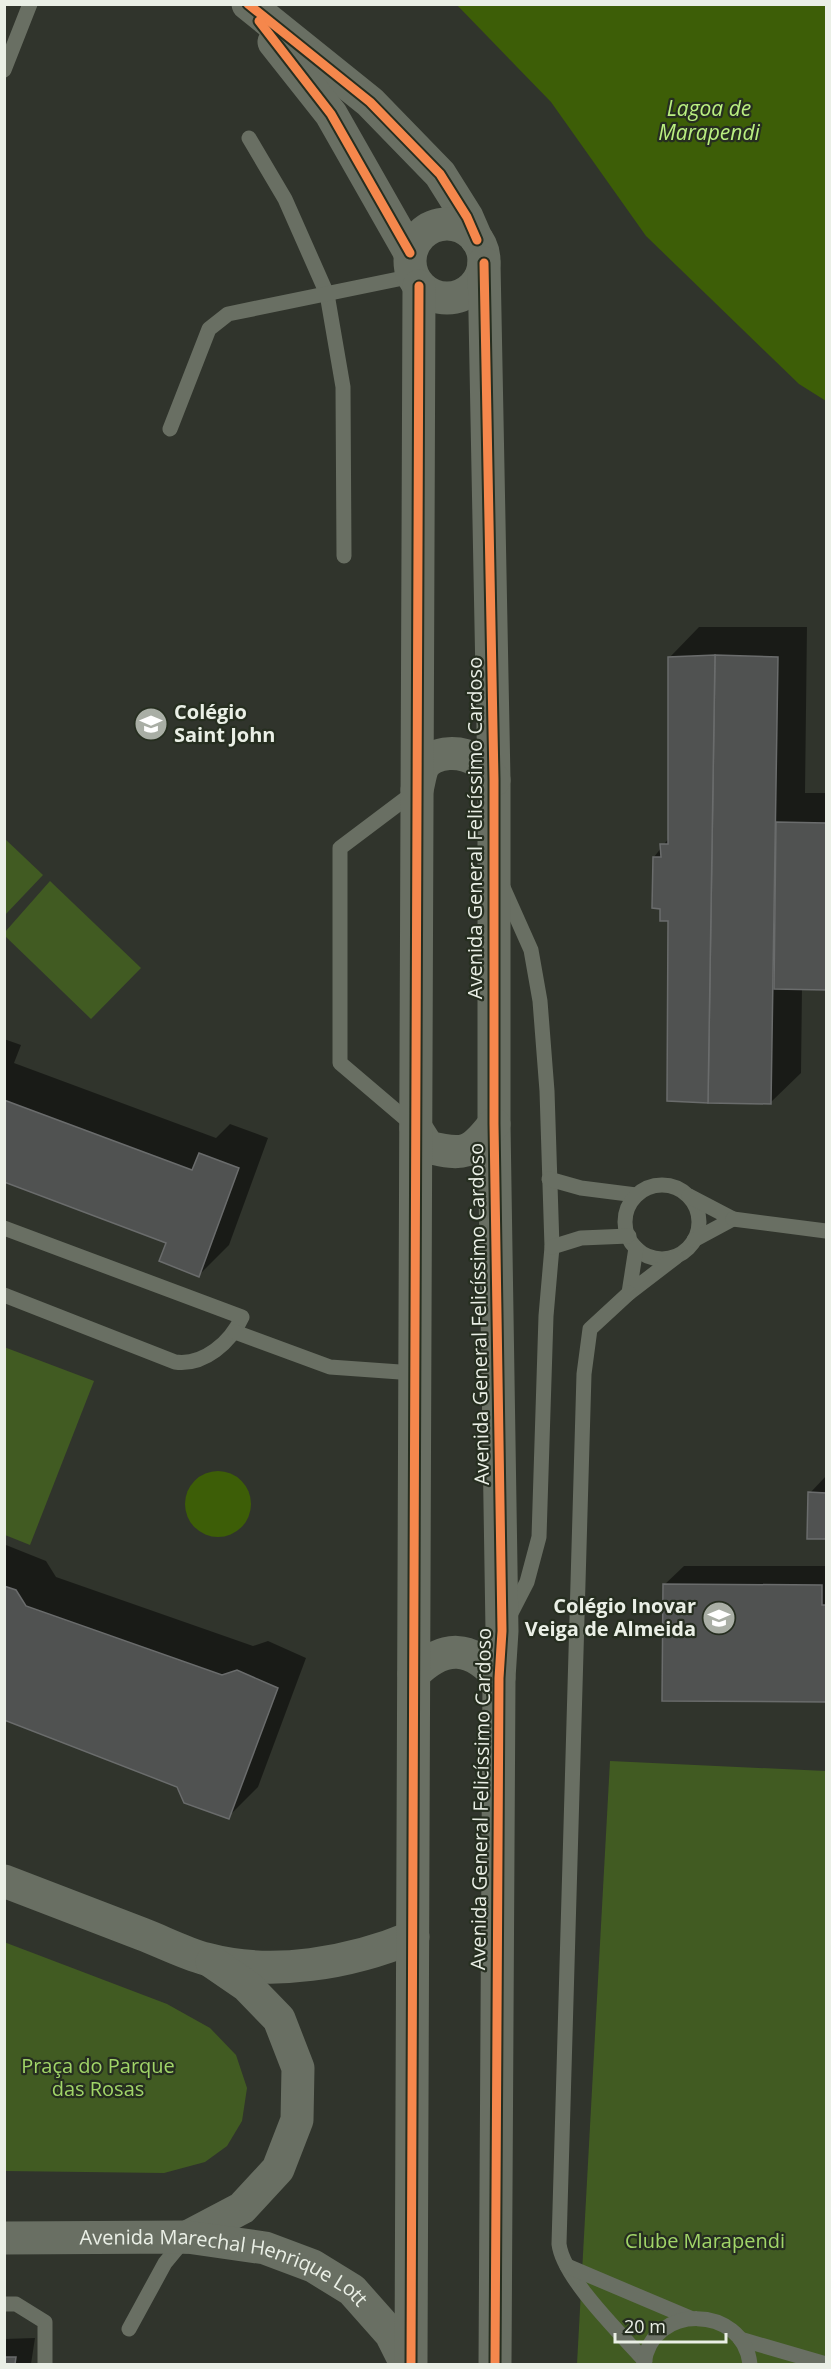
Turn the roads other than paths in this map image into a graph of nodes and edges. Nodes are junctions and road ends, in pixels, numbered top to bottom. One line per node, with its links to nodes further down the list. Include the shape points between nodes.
1 (30, 4): 3 (lane)
2 (247, 4): 5 (street, Avenida General Felicíssimo Cardoso, via 370,102 440,174 467,217); 6 (street, Avenida General Felicíssimo Cardoso, via 331,114)
3 (4, 70)
4 (249, 138): 7 (lane, via 285,200)
5 (481, 251): 6 (street, via 482,275 475,286 453,298 429,294); 6 (street, via 469,231 446,224 434,226 415,242); 10 (street, Avenida General Felicíssimo Cardoso)
6 (414, 272): 7 (lane); 11 (street, Avenida General Felicíssimo Cardoso)
7 (327, 294): 8 (lane, via 228,314 209,329); 9 (lane, via 343,387)
8 (170, 429)
9 (344, 556)
10 (494, 780): 11 (street, via 477,760 462,754 446,755 432,757 423,767); 12 (street, Avenida General Felicíssimo Cardoso)
11 (417, 790): 14 (street, Avenida General Felicíssimo Cardoso); 14 (lane, via 340,848 340,1063)
12 (494, 867): 13 (street, Avenida General Felicíssimo Cardoso); 15 (lane, via 531,950 540,1001 548,1091)
13 (494, 1124): 14 (street, via 478,1145 453,1154 428,1147); 29 (street, Avenida General Felicíssimo Cardoso)
14 (416, 1128): 28 (street, Avenida General Felicíssimo Cardoso)
15 (549, 1179): 16 (lane, via 581,1188); 23 (lane)
16 (636, 1195): 17 (lane, via 646,1188 668,1185); 22 (lane, via 625,1218)
17 (689, 1196): 18 (lane); 21 (lane, via 699,1217)
18 (733, 1219): 20 (lane); 21 (lane)
19 (4, 1228): 27 (lane, via 242,1317)
20 (826, 1232)
21 (694, 1240): 24 (lane)
22 (633, 1242): 23 (lane, via 581,1238); 24 (lane, via 652,1257); 25 (lane)
23 (552, 1247): 29 (lane, via 539,1537 527,1582)
24 (677, 1256): 25 (lane)
25 (628, 1293): 37 (lane, via 590,1329 584,1374 559,2244)
26 (4, 1295): 27 (lane, via 175,1362 197,1362)
27 (236, 1332): 28 (lane, via 330,1367)
28 (414, 1373): 30 (street, Avenida General Felicíssimo Cardoso)
29 (502, 1632): 31 (street, Avenida General Felicíssimo Cardoso)
30 (414, 1674): 31 (street, via 428,1660 447,1653 467,1654 486,1662); 33 (street, Avenida General Felicíssimo Cardoso)
31 (499, 1678): 46 (street, Avenida General Felicíssimo Cardoso)
32 (4, 1881): 34 (street)
33 (413, 1937): 34 (street, via 384,1949 288,1967); 45 (street, Avenida General Felicíssimo Cardoso)
34 (207, 1959): 35 (street, via 247,1986 279,2019 298,2068 297,2120 278,2169 242,2208)
35 (187, 2237): 36 (street, Avenida Marechal Henrique Lott); 40 (lane, via 165,2263); 44 (street, Avenida Marechal Henrique Lott, via 265,2248 313,2266 352,2290 390,2334)
36 (4, 2238)
37 (567, 2266): 39 (lane); 42 (lane)
38 (4, 2304): 43 (lane, via 15,2304 45,2322)
39 (690, 2318): 41 (lane, via 725,2325); 42 (lane, via 674,2322 660,2332)
40 (129, 2329)
41 (740, 2338): 47 (lane); 48 (lane)
42 (644, 2363)
43 (45, 2364)
44 (406, 2364)
45 (411, 2364)
46 (495, 2364)
47 (750, 2364)
48 (826, 2364)

